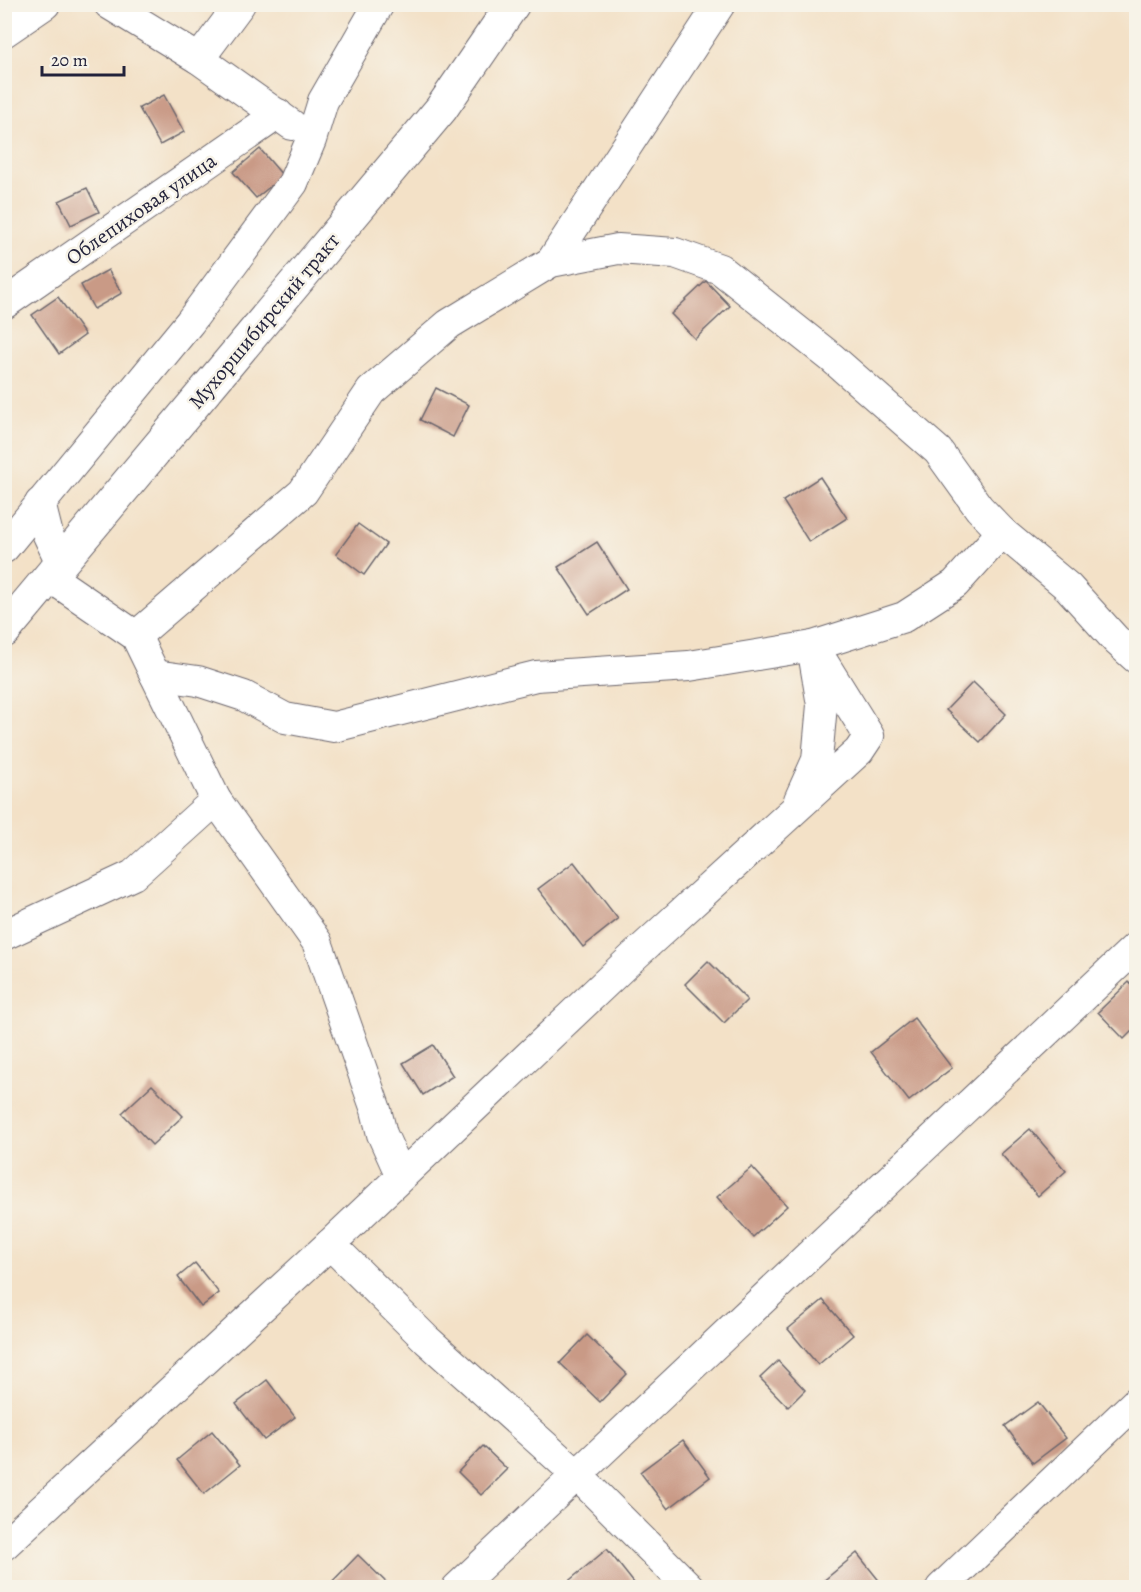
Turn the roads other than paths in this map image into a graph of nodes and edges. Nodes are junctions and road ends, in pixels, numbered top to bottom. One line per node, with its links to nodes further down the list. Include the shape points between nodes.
1 (45, 4): 7 (street)
2 (109, 4): 8 (street)
3 (240, 4): 8 (street)
4 (378, 4): 10 (street, via 323,101)
5 (513, 4): 16 (main road, Мухоршибирский тракт, via 441,109)
6 (720, 4): 11 (street)
7 (4, 32)
8 (199, 59): 9 (street)
9 (278, 114): 10 (street); 12 (street, Облепиховая улица)
10 (311, 140): 13 (street, via 293,183 254,238)
11 (551, 262): 14 (street, via 618,249 675,253 720,269 832,358 938,451 979,508); 18 (street, via 449,324 371,391 303,492)
12 (4, 304)
13 (40, 503): 15 (street); 16 (street)
14 (1002, 532): 19 (street, via 955,584 904,617); 20 (street, via 1068,588)
15 (4, 548)
16 (56, 570): 17 (main road, Мухоршибирский тракт); 18 (street)
17 (4, 631)
18 (136, 636): 21 (street)
19 (813, 646): 21 (street, via 689,666 536,676 333,727 285,718 244,696 198,681); 23 (street, via 822,705 817,760); 23 (street, via 869,736)
20 (1137, 658)
21 (155, 675): 22 (street)
22 (216, 800): 24 (street, via 133,875); 26 (street, via 317,942 382,1134)
23 (796, 808): 26 (street)
24 (4, 935)
25 (1137, 946): 29 (street)
26 (401, 1176): 27 (street)
27 (330, 1244): 29 (street, via 427,1340); 30 (street)
28 (1137, 1402): 33 (street)
29 (575, 1473): 31 (street); 32 (street)
30 (4, 1545)
31 (457, 1587)
32 (690, 1587)
33 (941, 1587)

